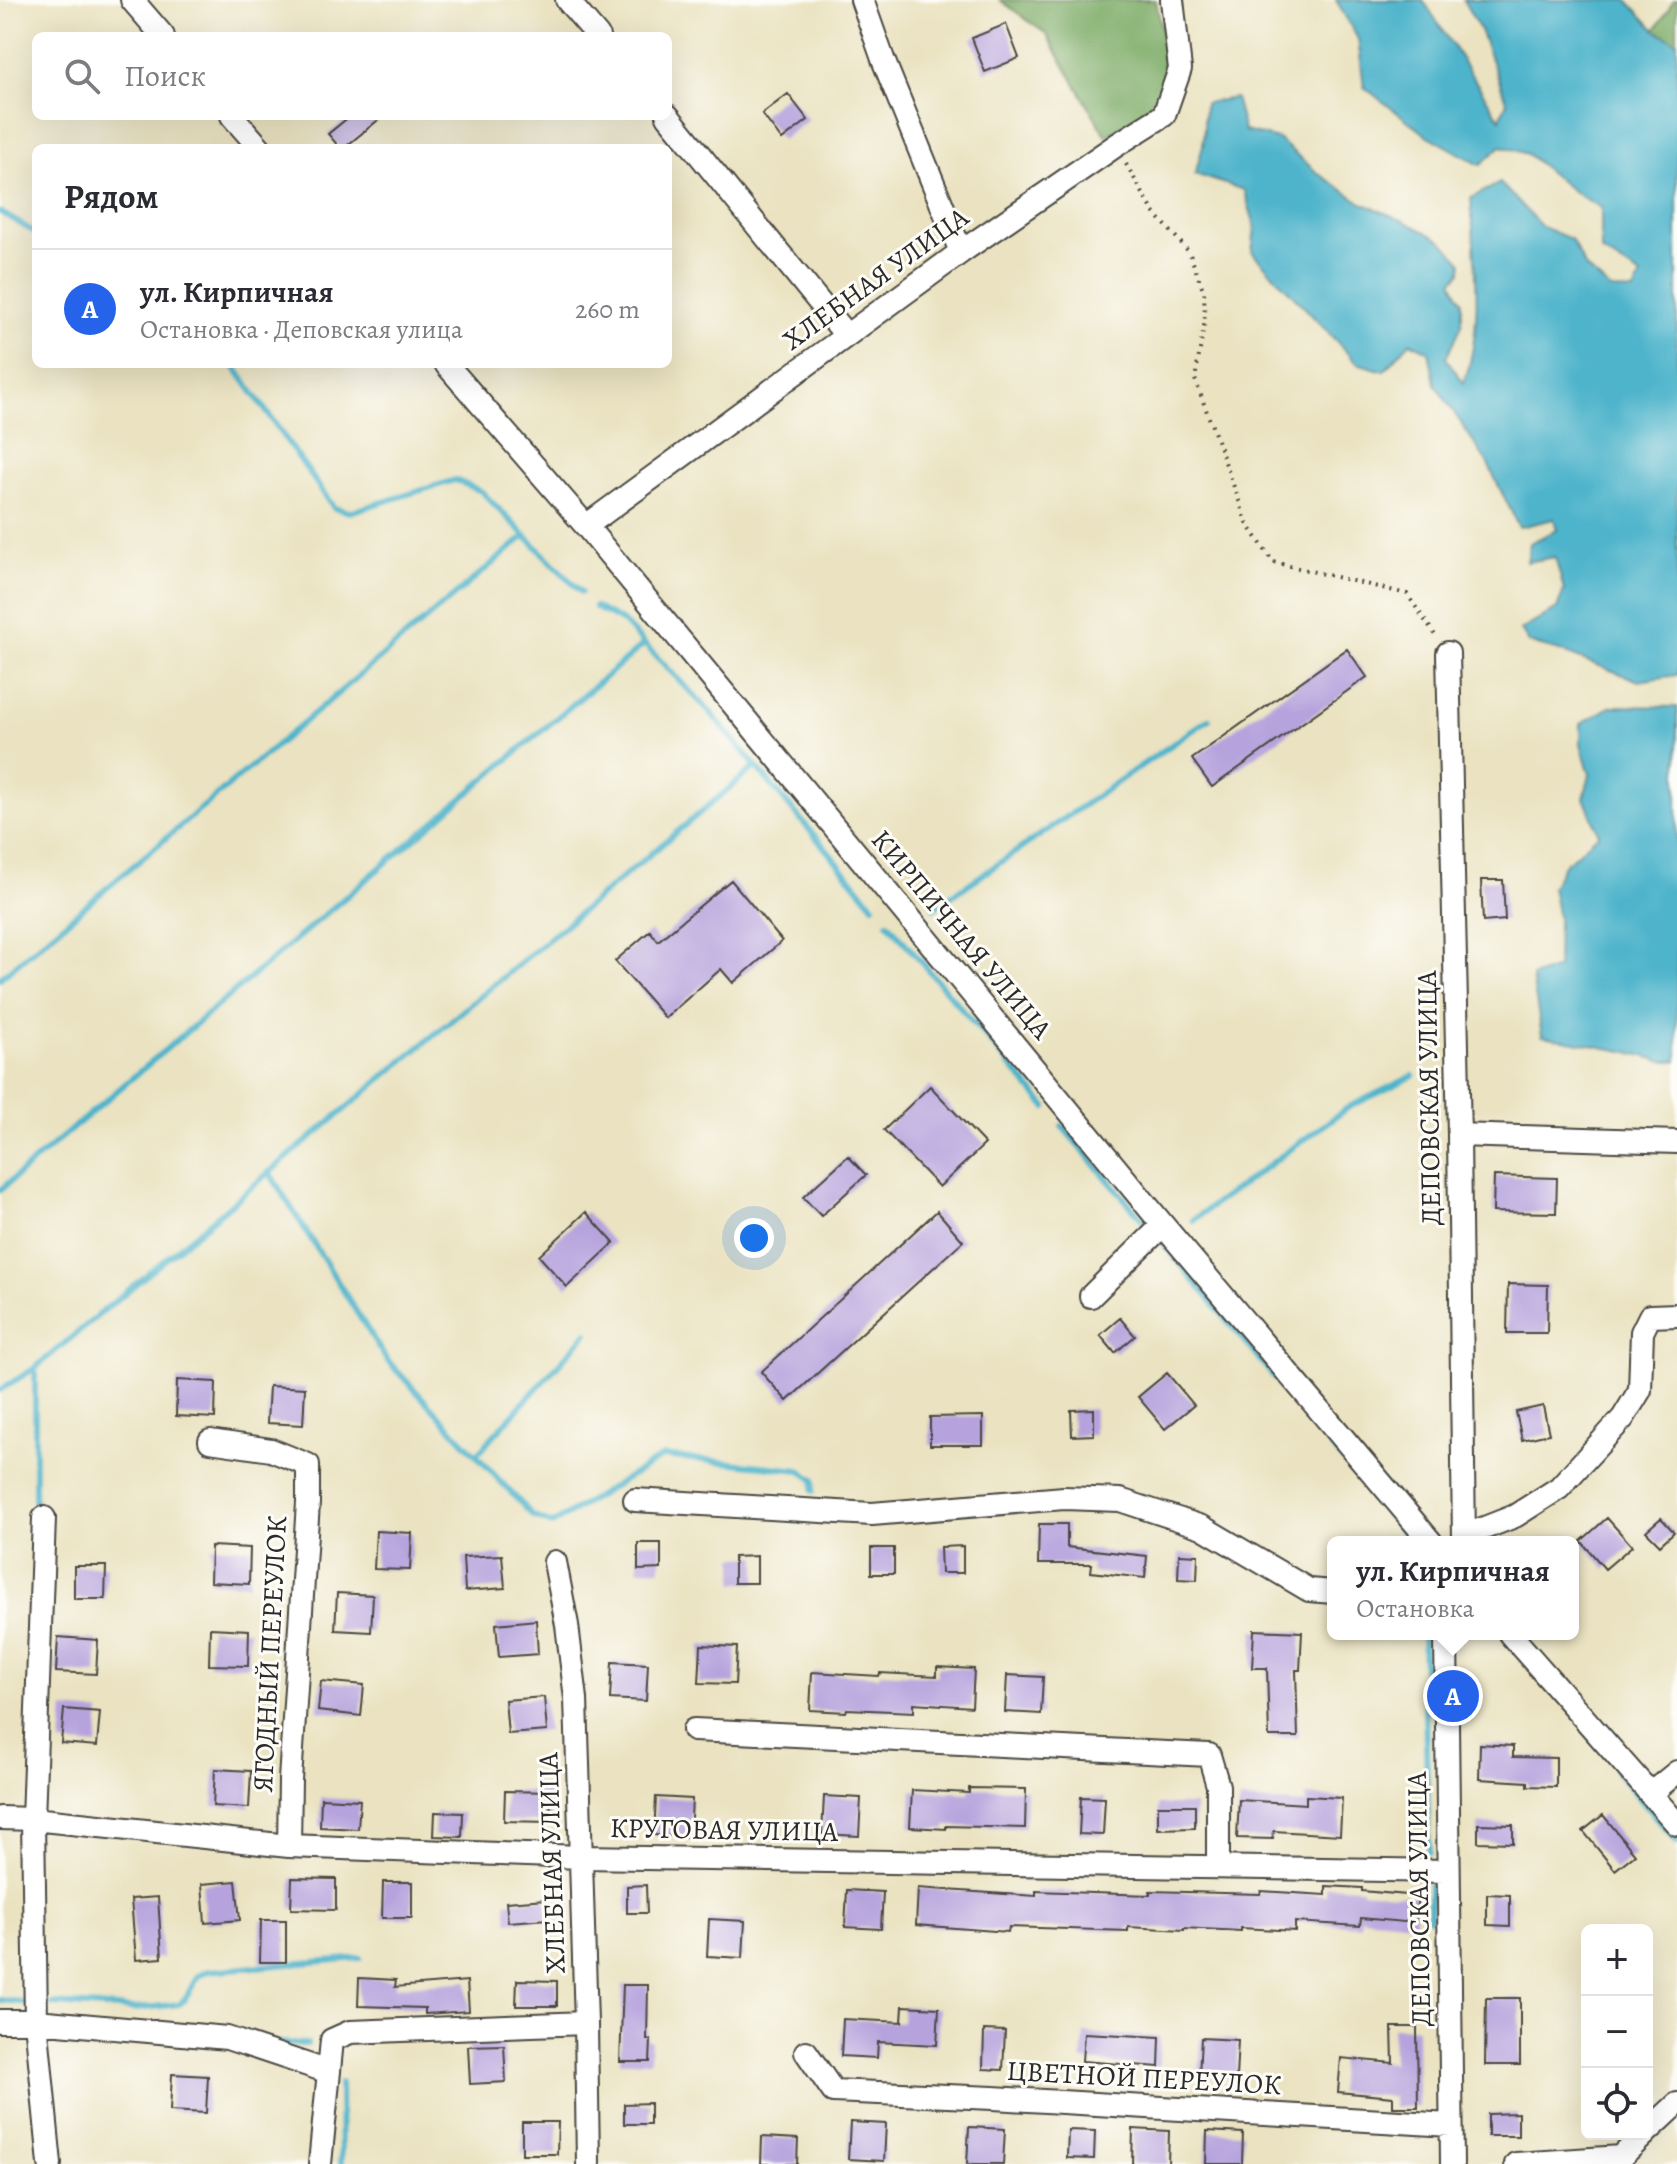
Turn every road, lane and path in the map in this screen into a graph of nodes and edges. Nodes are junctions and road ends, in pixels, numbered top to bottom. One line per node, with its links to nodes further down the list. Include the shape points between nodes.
1 (567, 0): 6 (street)
2 (862, 0): 11 (street)
3 (1172, 0): 10 (street, ХЛЕБНАЯ УЛИЦА, via 1180,69 1164,115)
4 (136, 2): 5 (street)
5 (160, 32)
6 (595, 32)
7 (236, 120): 9 (street)
8 (671, 120): 12 (street)
9 (256, 144)
10 (1118, 144): 11 (street, ХЛЕБНАЯ УЛИЦА); 15 (path, via 1153,211 1189,252 1204,292 1195,379 1247,523 1273,562 1407,594)
11 (961, 252): 12 (street, ХЛЕБНАЯ УЛИЦА)
12 (846, 335): 14 (street, ХЛЕБНАЯ УЛИЦА)
13 (449, 368): 14 (street, КИРПИЧНАЯ УЛИЦА)
14 (586, 526): 18 (street, КИРПИЧНАЯ УЛИЦА)
15 (1448, 653): 16 (street, ДЕПОВСКАЯ УЛИЦА)
16 (1459, 1135): 17 (street); 25 (street, ДЕПОВСКАЯ УЛИЦА)
17 (1677, 1142)
18 (1163, 1225): 19 (street); 24 (street, КИРПИЧНАЯ УЛИЦА)
19 (1091, 1296)
20 (1677, 1315): 26 (street, via 1650,1316 1642,1332 1640,1390 1623,1418 1559,1488)
21 (210, 1441): 37 (street, ЯГОДНЫЙ ПЕРЕУЛОК, via 271,1450 308,1465)
22 (635, 1500): 28 (street, via 872,1514 1064,1498 1120,1500 1202,1527 1309,1590)
23 (44, 1518): 35 (street)
24 (1426, 1536)
25 (1464, 1536)
26 (1471, 1536)
27 (555, 1562): 38 (street, ХЛЕБНАЯ УЛИЦА, via 576,1699)
28 (1327, 1592)
29 (1446, 1640): 40 (street, ДЕПОВСКАЯ УЛИЦА)
30 (1515, 1640): 33 (street)
31 (694, 1730): 39 (street, via 1209,1755 1218,1786)
32 (1677, 1772): 33 (street)
33 (1650, 1794): 36 (street)
34 (0, 1818): 35 (street, КРУГОВАЯ УЛИЦА)
35 (33, 1819): 37 (street, КРУГОВАЯ УЛИЦА); 42 (street)
36 (1677, 1824)
37 (289, 1846): 38 (street, КРУГОВАЯ УЛИЦА)
38 (581, 1857): 39 (street, КРУГОВАЯ УЛИЦА); 43 (street, ХЛЕБНАЯ УЛИЦА)
39 (1218, 1867): 40 (street, КРУГОВАЯ УЛИЦА)
40 (1448, 1871): 47 (street, ДЕПОВСКАЯ УЛИЦА)
41 (0, 2021): 42 (street)
42 (36, 2021): 45 (street, via 227,2038); 50 (street)
43 (586, 2023): 45 (street, via 350,2032 332,2040); 52 (street, ХЛЕБНАЯ УЛИЦА)
44 (806, 2052): 47 (street, ЦВЕТНОЙ ПЕРЕУЛОК, via 833,2091)
45 (329, 2072): 51 (street)
46 (1677, 2104): 48 (street)
47 (1450, 2125): 53 (street, ДЕПОВСКАЯ УЛИЦА)
48 (1653, 2126)
49 (1639, 2140): 54 (street, via 1621,2157)
50 (50, 2164)
51 (320, 2164)
52 (588, 2164)
53 (1452, 2164)
54 (1516, 2164)

